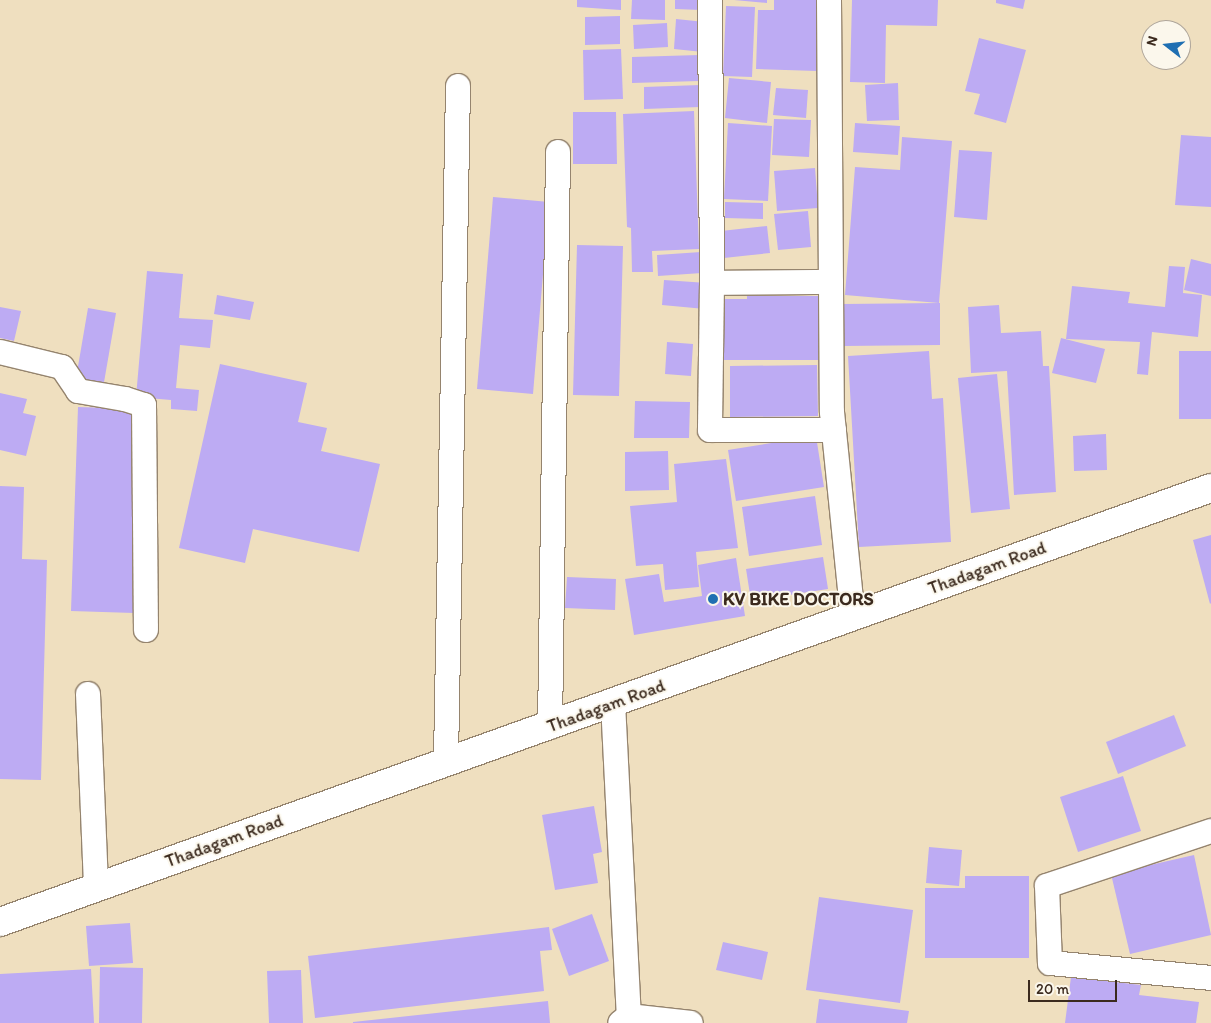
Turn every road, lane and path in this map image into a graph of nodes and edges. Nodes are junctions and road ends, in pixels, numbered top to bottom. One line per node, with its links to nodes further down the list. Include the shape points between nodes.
1 (710, 0): 6 (street)
2 (828, 0): 5 (street)
3 (458, 86): 15 (street)
4 (558, 152): 14 (street)
5 (831, 282): 6 (street); 8 (street)
6 (712, 283): 8 (street, via 710,430)
7 (0, 352): 11 (street, via 62,368 78,392 144,405)
8 (834, 430): 10 (street)
9 (1211, 488): 10 (main road, Thadagam Road)
10 (853, 617): 13 (main road, Thadagam Road)
11 (146, 630)
12 (88, 694): 17 (street)
13 (613, 703): 14 (main road, Thadagam Road); 20 (street)
14 (550, 727): 15 (main road, Thadagam Road)
15 (446, 760): 17 (main road, Thadagam Road)
16 (1211, 831): 19 (street, via 1047,886 1050,963)
17 (96, 887): 18 (main road, Thadagam Road)
18 (0, 922)
19 (1211, 978)
20 (624, 1019): 21 (street)
21 (691, 1023)

